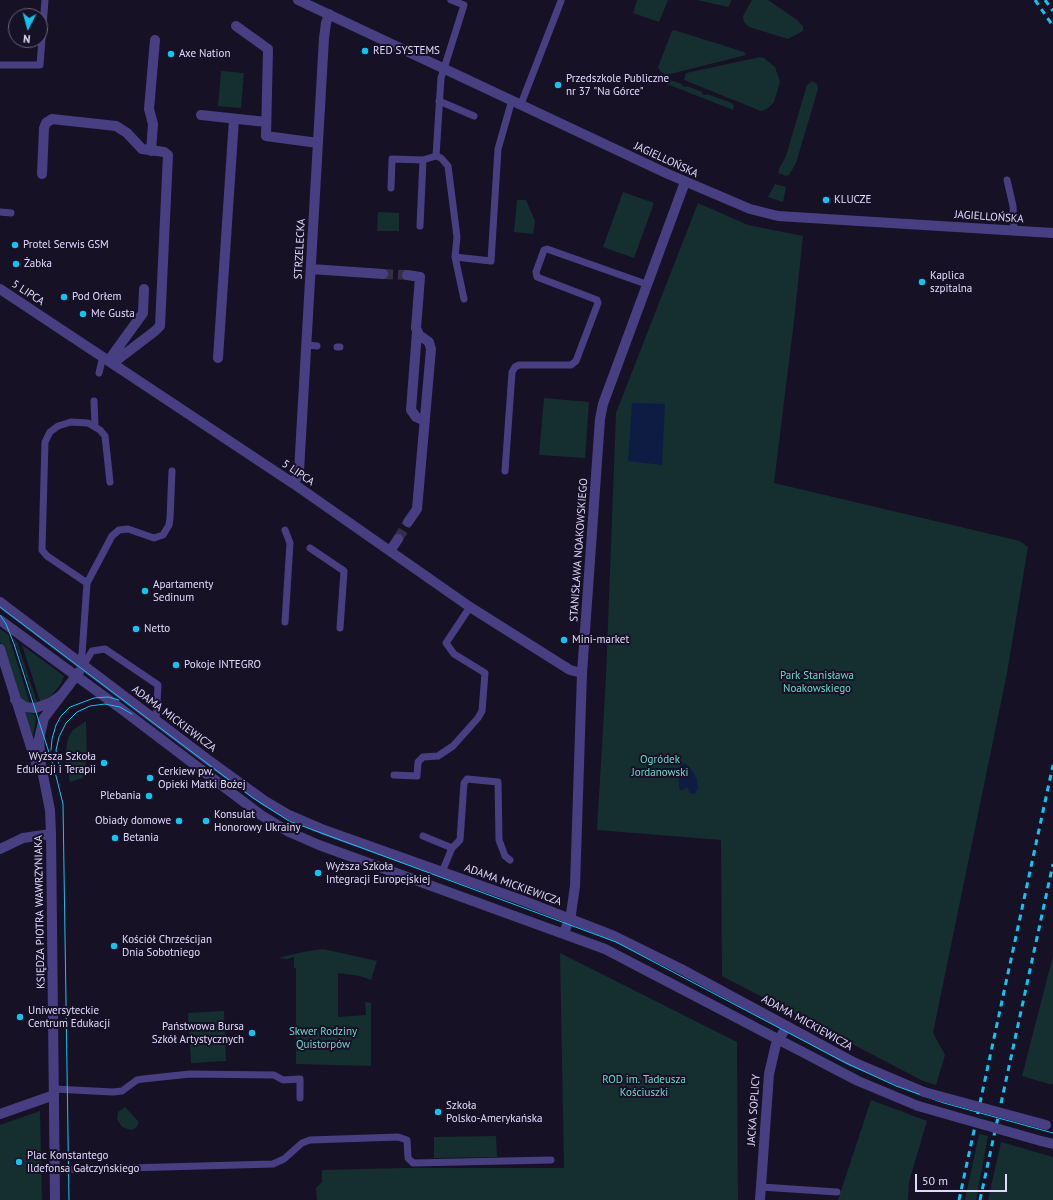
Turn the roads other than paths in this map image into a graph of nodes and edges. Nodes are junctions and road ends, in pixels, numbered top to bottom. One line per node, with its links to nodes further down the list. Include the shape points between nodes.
1 (45, 0): 8 (lane, via 40,65)
2 (298, 0): 5 (street, JAGIELLOŃSKA)
3 (451, 0): 9 (lane, via 464,5)
4 (561, 1): 11 (lane)
5 (329, 14): 9 (street, JAGIELLOŃSKA); 16 (street, STRZELECKA, via 325,32)
6 (236, 26): 15 (street, via 268,49)
7 (155, 40): 17 (street, via 149,109 154,124)
8 (0, 65)
9 (443, 68): 10 (lane); 11 (street, JAGIELLOŃSKA)
10 (439, 101): 13 (lane); 18 (lane)
11 (517, 102): 22 (street, JAGIELLOŃSKA); 29 (lane, via 498,149 490,261)
12 (201, 115): 14 (street)
13 (474, 116)
14 (234, 119): 15 (street); 40 (street)
15 (266, 122): 16 (street, via 266,136)
16 (318, 143): 30 (street, STRZELECKA)
17 (151, 150): 20 (street, via 140,148 127,133 116,126 52,120 46,123 44,128); 41 (street, via 166,153 169,158 161,322 155,332)
18 (436, 156): 19 (lane); 29 (lane, via 448,166 457,237)
19 (423, 160): 23 (lane, via 392,159); 26 (lane)
20 (42, 174)
21 (1007, 180): 27 (lane, via 1013,206)
22 (685, 182): 27 (street, JAGIELLOŃSKA, via 738,206 778,216); 33 (street, STANISŁAWA NOAKOWSKIEGO)
23 (391, 188)
24 (0, 212): 25 (lane)
25 (11, 213)
26 (420, 226)
27 (1014, 231): 28 (street, JAGIELLOŃSKA)
28 (1053, 233)
29 (455, 257): 36 (lane)
30 (311, 269): 31 (street); 38 (street, STRZELECKA)
31 (383, 274)
32 (407, 276): 37 (street, via 420,277)
33 (646, 284): 47 (lane, via 544,250 536,272 537,277 597,300 598,303 576,361 571,365 519,365 512,372); 63 (street, STANISŁAWA NOAKOWSKIEGO, via 600,419)
34 (0, 289): 41 (street, 5 LIPCA)
35 (144, 290): 41 (street, via 144,313)
36 (464, 299)
37 (417, 332): 44 (street, via 429,342 431,349); 44 (street, via 411,410 416,417)
38 (307, 345): 39 (lane); 49 (street, STRZELECKA, via 299,471)
39 (317, 346)
40 (218, 358)
41 (108, 360): 42 (lane); 49 (street, 5 LIPCA)
42 (99, 373)
43 (94, 401): 45 (lane)
44 (425, 421): 50 (street, via 417,509)
45 (94, 426): 48 (lane, via 105,436); 55 (lane, via 80,422 65,423 50,432 45,442 42,550)
46 (172, 471): 55 (lane, via 170,518 163,535 154,538 128,529 119,530 112,536)
47 (505, 471)
48 (110, 482)
49 (294, 484): 54 (street, 5 LIPCA)
50 (408, 522)
51 (285, 530): 59 (lane, via 290,543)
52 (398, 539): 54 (street)
53 (310, 548): 60 (lane, via 344,571)
54 (390, 551): 57 (street, 5 LIPCA)
55 (87, 583): 62 (lane)
56 (0, 602): 62 (street, ADAMA MICKIEWICZA)
57 (470, 606): 63 (street, 5 LIPCA, via 570,670); 68 (lane, via 446,643 454,654 485,673 482,711 452,746 438,756 423,757 418,762 416,776)
58 (0, 620): 64 (street)
59 (284, 622)
60 (340, 628)
61 (0, 649): 66 (street, KSIĘDZA PIOTRA WAWRZYNIAKA)
62 (80, 664): 64 (street, KSIĘDZA PIOTRA WAWRZYNIAKA); 67 (street, ADAMA MICKIEWICZA); 67 (lane, via 92,651 105,649 158,685)
63 (582, 673): 76 (street, STANISŁAWA NOAKOWSKIEGO, via 576,869)
64 (75, 676): 65 (street, KSIĘDZA PIOTRA WAWRZYNIAKA); 77 (street, via 260,815 289,832)
65 (60, 696): 66 (street, KSIĘDZA PIOTRA WAWRZYNIAKA, via 50,703 31,708); 69 (street, KSIĘDZA PIOTRA WAWRZYNIAKA, via 44,718 39,733 40,759)
66 (15, 700): 69 (street, KSIĘDZA PIOTRA WAWRZYNIAKA)
67 (156, 720): 75 (street, ADAMA MICKIEWICZA, via 265,801 292,816)
68 (394, 775)
69 (46, 792): 70 (street, KSIĘDZA PIOTRA WAWRZYNIAKA)
70 (51, 834): 73 (street, via 23,838); 80 (street, KSIĘDZA PIOTRA WAWRZYNIAKA)
71 (423, 836): 72 (lane)
72 (452, 848): 74 (lane, via 460,840 464,780 496,781 499,784 499,840 505,856); 75 (lane)
73 (0, 849)
74 (510, 860)
75 (442, 872): 76 (street, ADAMA MICKIEWICZA)
76 (569, 918): 77 (street, STANISŁAWA NOAKOWSKIEGO); 78 (street, ADAMA MICKIEWICZA, via 648,952)
77 (564, 933): 79 (street, via 624,958)
78 (787, 1026): 79 (street, JACKA SOPLICY); 83 (street, ADAMA MICKIEWICZA, bridge, via 866,1068 924,1092)
79 (779, 1039): 84 (street, bridge, via 858,1081 918,1106); 87 (street, JACKA SOPLICY, via 769,1074)
80 (54, 1092): 81 (lane, via 122,1091 137,1080 190,1074 274,1075 282,1080 300,1079); 82 (street); 86 (street, KSIĘDZA PIOTRA WAWRZYNIAKA)
81 (300, 1098)
82 (0, 1114)
83 (1049, 1126)
84 (1053, 1144)
85 (551, 1160): 86 (lane, via 413,1163 408,1158 407,1140 398,1137 310,1140 273,1164)
86 (55, 1170): 89 (street, KSIĘDZA PIOTRA WAWRZYNIAKA)
87 (761, 1187): 88 (lane); 90 (street, JACKA SOPLICY)
88 (837, 1192)
89 (55, 1200)
90 (760, 1200)

